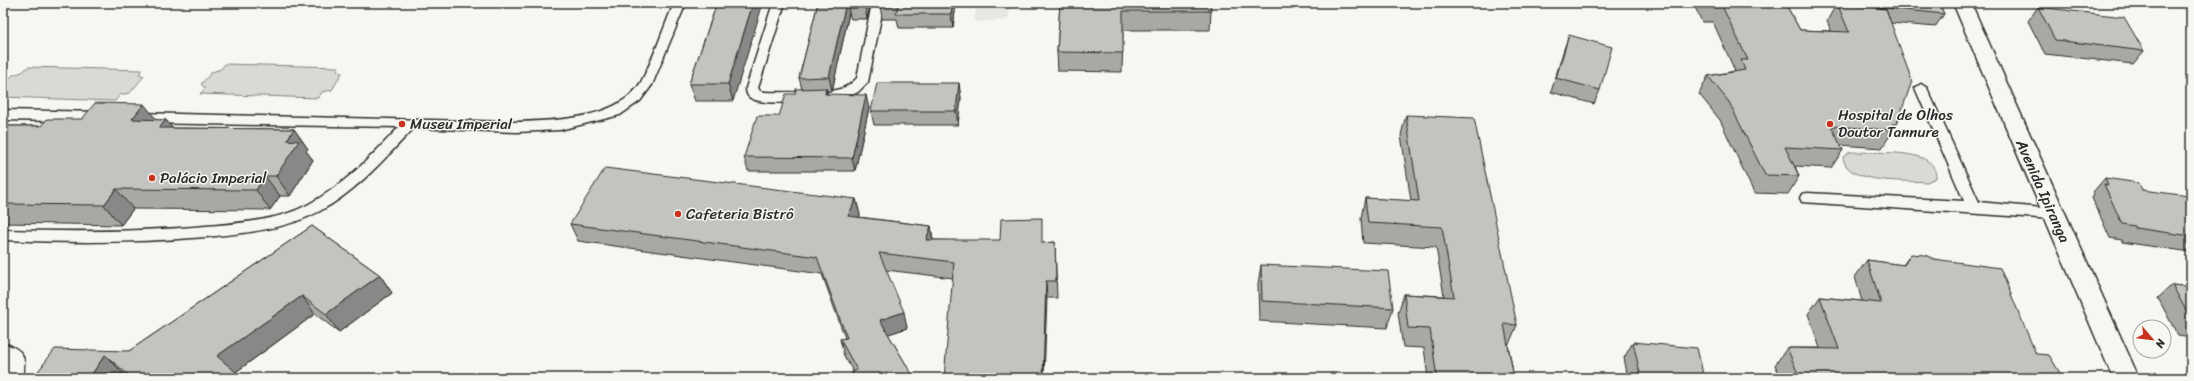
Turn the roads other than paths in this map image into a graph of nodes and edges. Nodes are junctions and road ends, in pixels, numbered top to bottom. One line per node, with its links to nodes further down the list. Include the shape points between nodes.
1 (680, 3): 7 (lane, via 646,85 635,98 615,112 560,125 517,127)
2 (779, 3): 3 (lane, via 752,88 754,94 765,98 838,96 853,89 863,80)
3 (878, 3)
4 (1962, 3): 10 (main road, Avenida Ipiranga)
5 (1921, 88): 9 (lane)
6 (3, 115): 7 (lane)
7 (411, 123): 11 (lane, via 364,173 314,207 288,219 254,227 176,235 64,238)
8 (1807, 198): 9 (lane)
9 (1974, 207): 10 (lane)
10 (2053, 214): 14 (main road, Avenida Ipiranga)
11 (3, 235)
12 (3, 352): 13 (main road, via 13,361)
13 (10, 378)
14 (2126, 378)

